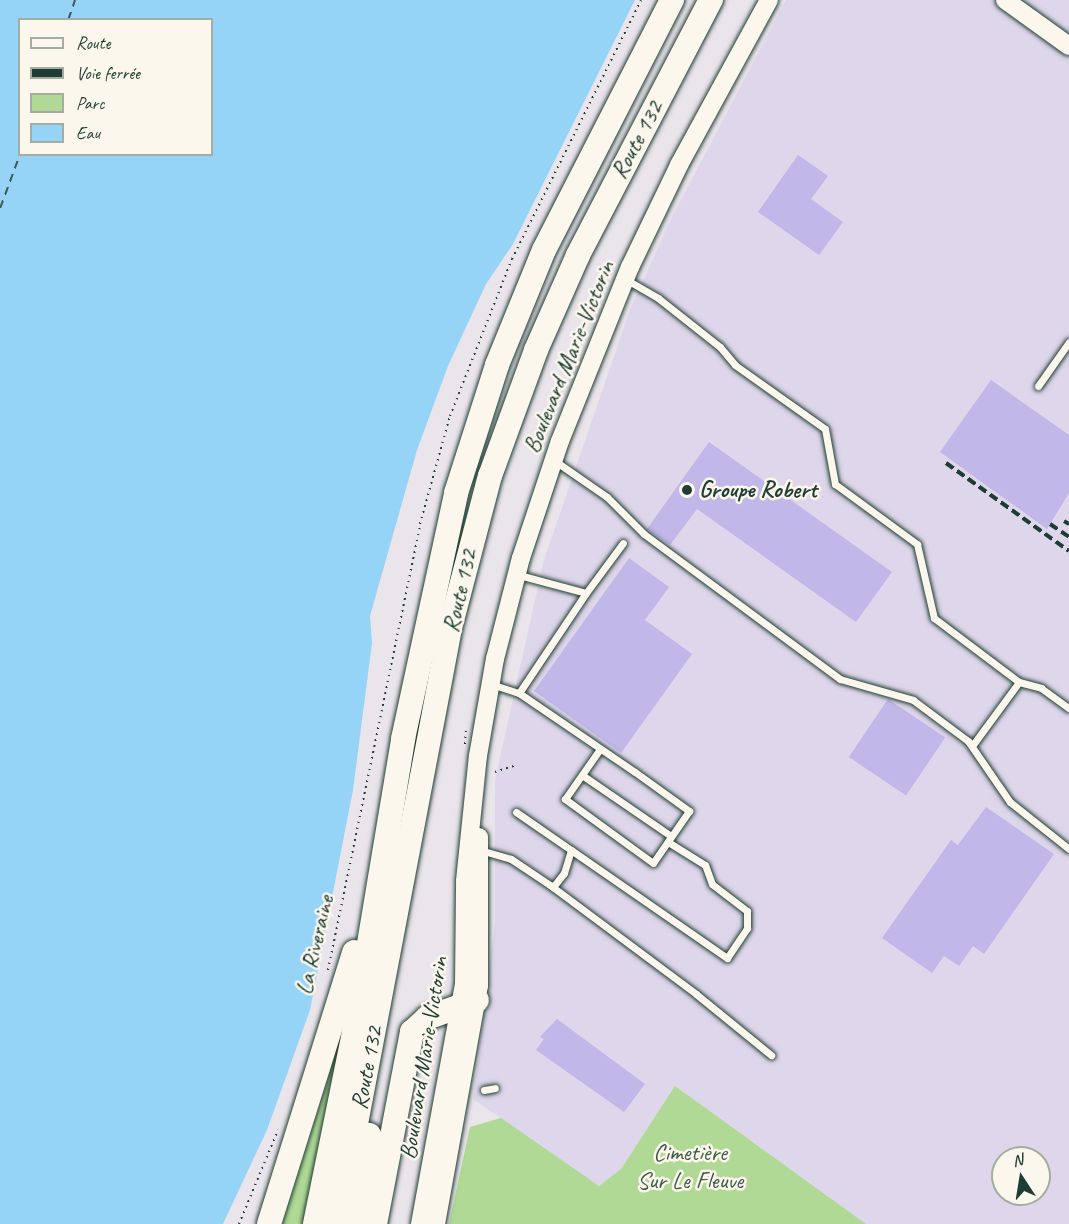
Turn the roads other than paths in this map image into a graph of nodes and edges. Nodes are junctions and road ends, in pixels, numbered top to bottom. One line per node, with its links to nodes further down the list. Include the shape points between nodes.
1 (672, 0): 26 (highway, Route 132, via 553,231 484,402 434,580)
2 (711, 0): 22 (highway, Route 132, via 578,255 511,414 458,592)
3 (769, 0): 6 (street, Boulevard Marie-Victorin, via 679,165)
4 (1005, 0): 5 (street)
5 (1069, 46)
6 (625, 279): 9 (street, Boulevard Marie-Victorin); 13 (lane, via 658,298 720,347 735,365 825,429 835,484 917,544 934,618)
7 (1069, 342): 8 (lane)
8 (1038, 386)
9 (553, 460): 11 (street, Boulevard Marie-Victorin); 17 (lane, via 607,497 644,534 840,679 913,700)
10 (623, 543): 12 (lane)
11 (517, 574): 12 (lane); 14 (street, Boulevard Marie-Victorin)
12 (586, 593): 15 (lane)
13 (1019, 682): 16 (lane, via 1041,688); 17 (lane)
14 (490, 684): 15 (lane); 24 (street, Boulevard Marie-Victorin, via 478,756)
15 (519, 693): 18 (lane)
16 (1069, 708)
17 (972, 746): 23 (lane, via 1010,802)
18 (600, 749): 19 (lane); 21 (lane, via 689,811)
19 (582, 774): 21 (lane); 21 (lane, via 565,800 654,863)
20 (516, 812): 25 (lane)
21 (669, 839): 25 (lane, via 705,865 712,884 747,911 749,922 727,958)
22 (410, 842): 36 (highway, Route 132); 37 (highway)
23 (1069, 849)
24 (474, 850): 27 (lane, via 511,859); 28 (street, Boulevard Marie-Victorin)
25 (571, 850): 27 (lane, via 564,873)
26 (378, 882): 34 (highway); 35 (highway, Route 132, via 354,1033)
27 (553, 887): 29 (lane)
28 (463, 1003): 30 (street, Boulevard Marie-Victorin); 30 (street, Boulevard Marie-Victorin); 38 (highway, via 423,1020 411,1038)
29 (771, 1055)
30 (455, 1079): 33 (street, Boulevard Marie-Victorin)
31 (495, 1088): 32 (lane)
32 (484, 1090)
33 (451, 1103): 39 (street, Boulevard Marie-Victorin); 40 (street, Boulevard Marie-Victorin)
34 (269, 1224)
35 (315, 1224)
36 (337, 1224)
37 (357, 1224)
38 (375, 1224)
39 (420, 1224)
40 (436, 1224)

